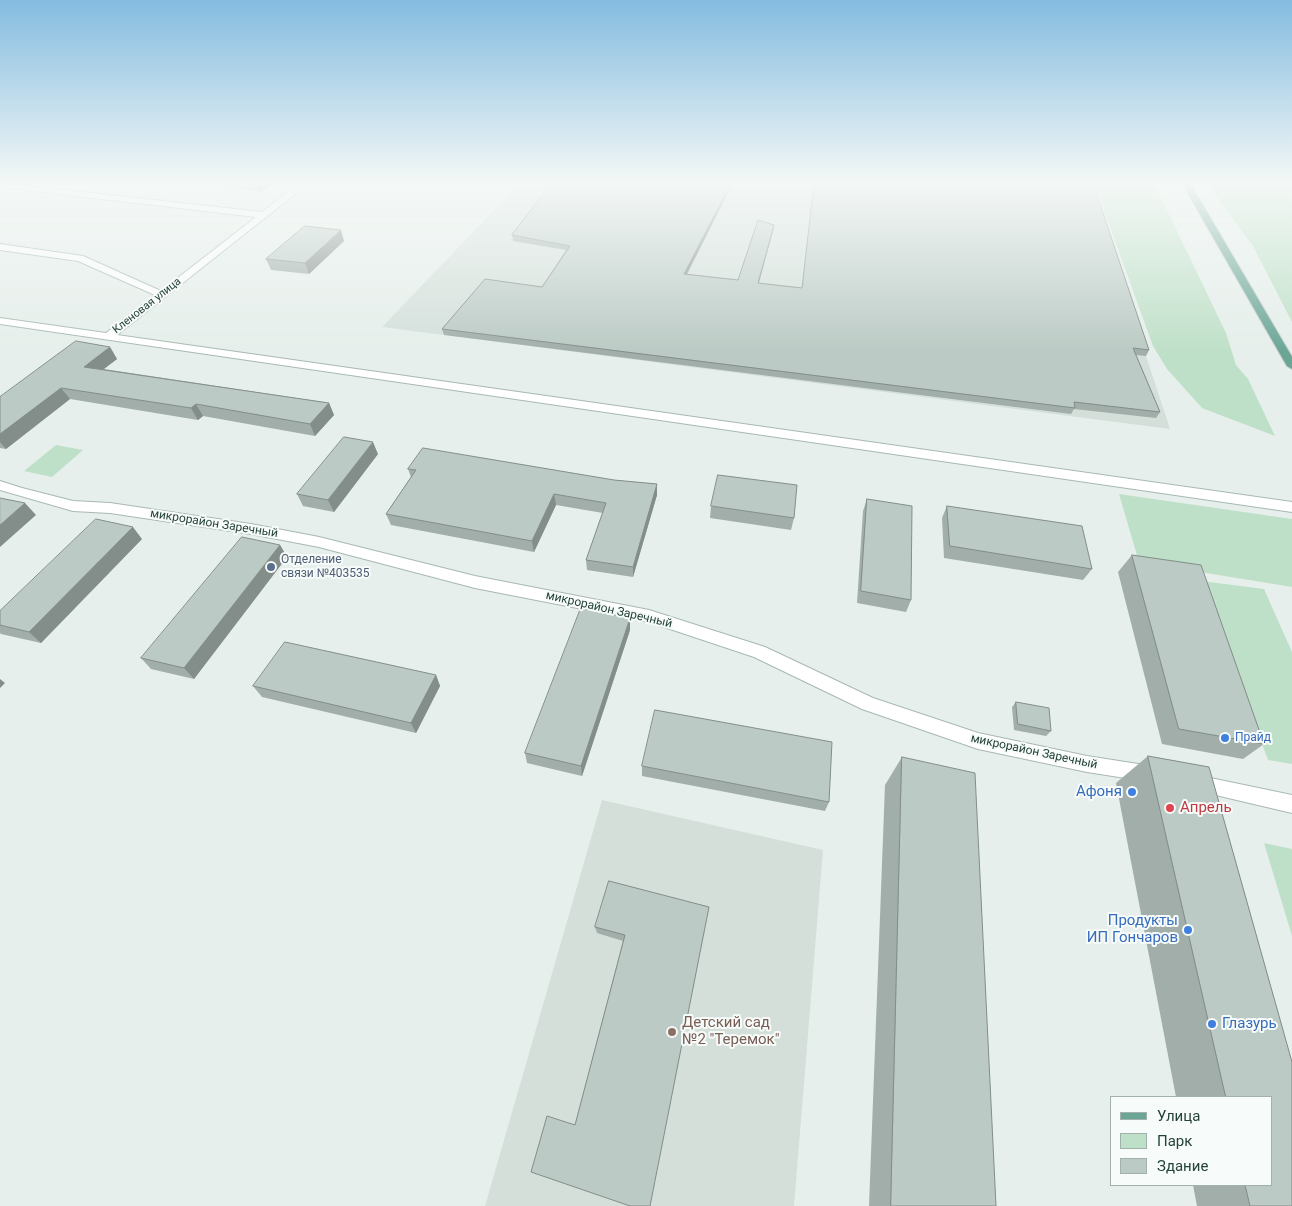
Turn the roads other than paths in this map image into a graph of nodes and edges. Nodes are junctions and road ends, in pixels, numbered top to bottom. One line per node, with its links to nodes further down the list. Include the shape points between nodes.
1 (231, 239): 4 (street, Кленовая улица)
2 (1219, 239): 9 (main road)
3 (0, 247): 4 (street, via 80,258)
4 (160, 294): 8 (street, Кленовая улица)
5 (0, 321): 6 (street)
6 (15, 323): 7 (street); 8 (street)
7 (0, 333)
8 (108, 336): 11 (street)
9 (1292, 366)
10 (0, 485): 12 (street, микрорайон Заречный, via 73,506 110,508 251,528 475,582 649,616 760,652 868,704 978,741)
11 (1292, 507)
12 (1292, 804)

